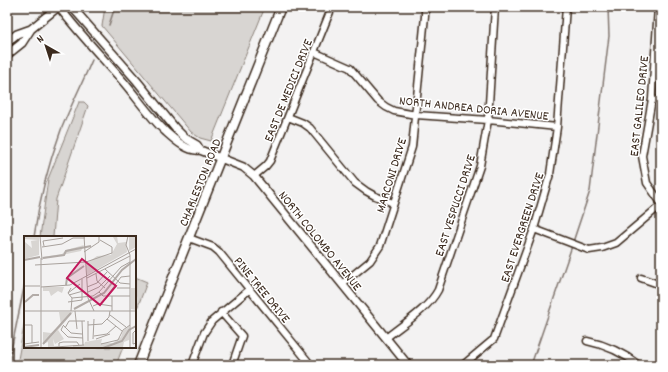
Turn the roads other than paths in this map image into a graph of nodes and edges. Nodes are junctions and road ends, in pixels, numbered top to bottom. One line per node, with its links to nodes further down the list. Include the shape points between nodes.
1 (58, 7): 9 (street); 19 (street, NORTH COLOMBO AVENUE, via 156,122 184,146 195,151)
2 (72, 7): 19 (street, NORTH COLOMBO AVENUE, via 175,128)
3 (282, 7): 20 (main road, CHARLESTON ROAD)
4 (332, 7): 11 (street, EAST DE MEDICI DRIVE)
5 (425, 7): 15 (street, MARCONI DRIVE)
6 (495, 7): 17 (street, EAST VESPUCCI DRIVE)
7 (566, 7): 18 (street, EAST EVERGREEN DRIVE)
8 (658, 7): 13 (street, EAST GALILEO DRIVE)
9 (31, 29): 10 (street, via 17,34); 12 (street, via 22,43)
10 (7, 42)
11 (314, 52): 15 (street, NORTH ANDREA DORIA AVENUE, via 350,68 386,107); 16 (street, EAST DE MEDICI DRIVE)
12 (7, 55)
13 (652, 99): 14 (street); 23 (street, EAST GALILEO DRIVE, via 642,156 647,183)
14 (661, 100)
15 (416, 115): 17 (street, NORTH ANDREA DORIA AVENUE); 22 (street, MARCONI DRIVE, via 412,147)
16 (288, 117): 21 (street, EAST DE MEDICI DRIVE, via 270,161); 22 (street, via 310,128 355,183)
17 (488, 120): 18 (street, NORTH ANDREA DORIA AVENUE); 31 (street, EAST VESPUCCI DRIVE, via 480,166 438,290 427,305)
18 (557, 127): 24 (street, EAST EVERGREEN DRIVE, via 550,174)
19 (200, 150): 20 (street, NORTH COLOMBO AVENUE)
20 (221, 158): 21 (street, NORTH COLOMBO AVENUE, via 243,167); 25 (main road, CHARLESTON ROAD)
21 (254, 176): 27 (street, NORTH COLOMBO AVENUE)
22 (393, 203): 27 (street, MARCONI DRIVE, via 375,255)
23 (661, 204): 24 (street, via 616,243 602,248 589,250)
24 (534, 229): 39 (street, EAST EVERGREEN DRIVE, via 494,339)
25 (189, 238): 29 (street, PINE TREE DRIVE, via 219,252); 34 (main road, CHARLESTON ROAD)
26 (640, 278): 28 (street)
27 (342, 284): 31 (street, NORTH COLOMBO AVENUE)
28 (661, 285)
29 (250, 289): 30 (street); 37 (street, PINE TREE DRIVE)
30 (221, 312): 35 (street, via 204,333); 36 (street, via 242,336)
31 (386, 338): 38 (street, NORTH COLOMBO AVENUE)
32 (587, 341): 40 (street, via 603,344)
33 (661, 362): 41 (street)
34 (138, 365)
35 (192, 365)
36 (232, 365)
37 (311, 365)
38 (408, 365)
39 (463, 365)
40 (639, 365)
41 (657, 365)

